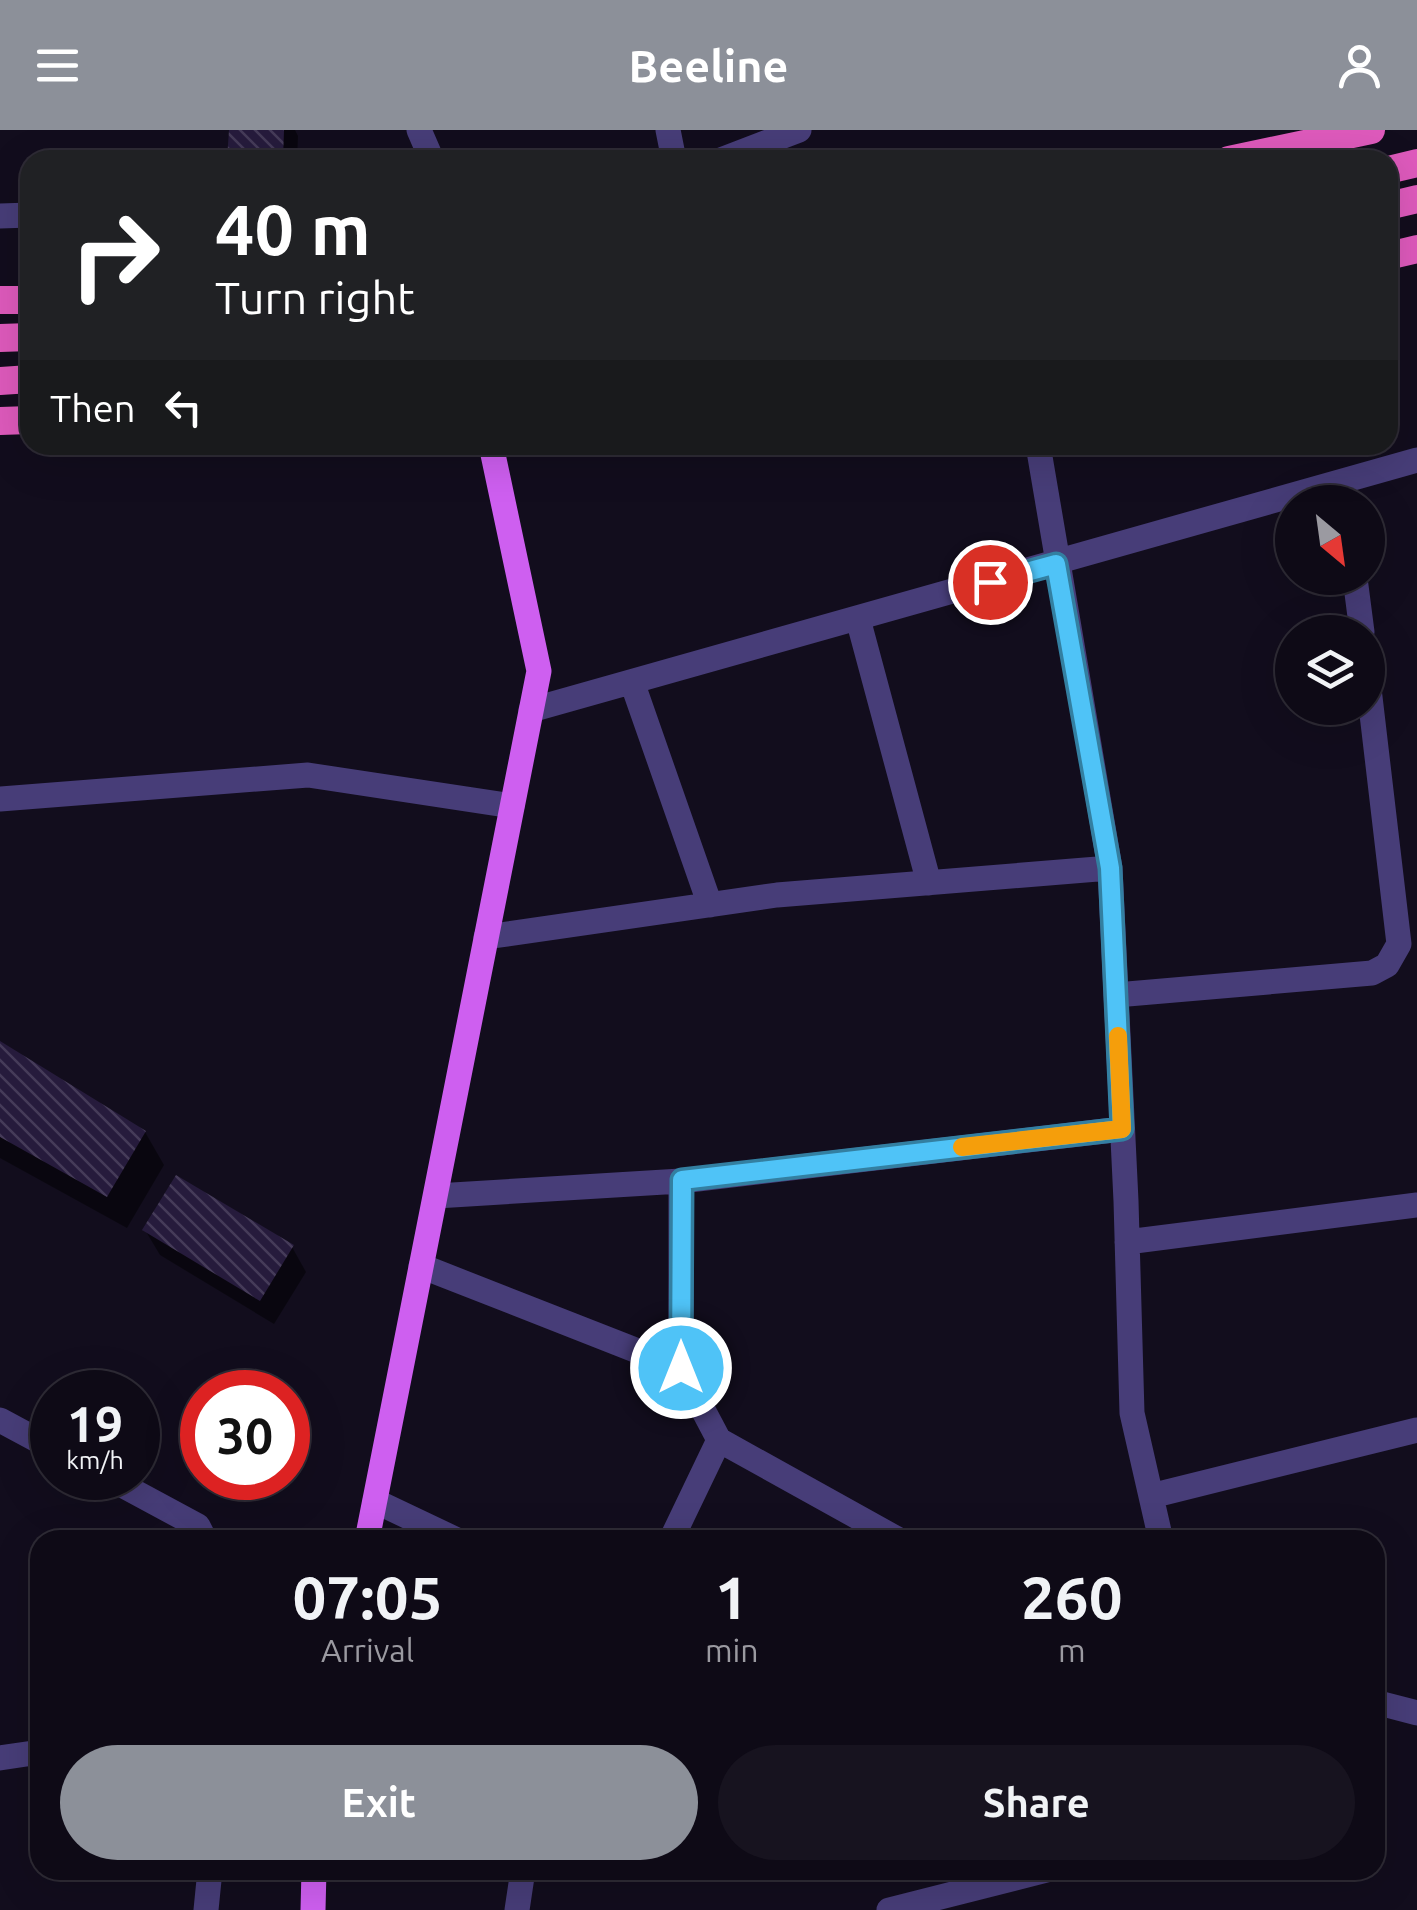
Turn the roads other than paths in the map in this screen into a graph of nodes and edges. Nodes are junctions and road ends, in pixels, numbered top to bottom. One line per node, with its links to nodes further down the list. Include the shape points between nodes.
1 (1372, 130): 4 (highway)
2 (793, 131): 3 (street)
3 (746, 150)
4 (1277, 150)
5 (492, 455): 13 (main road, via 539,670)
6 (1040, 455): 10 (street)
7 (1417, 460): 8 (street)
8 (1362, 485)
9 (1275, 510): 10 (street)
10 (1056, 564): 11 (street); 17 (street)
11 (858, 619): 12 (street); 18 (street)
12 (632, 682): 13 (street); 19 (street)
13 (531, 710): 16 (main road)
14 (1373, 725): 21 (street, via 1399,944 1387,965 1372,973)
15 (0, 799): 16 (street, via 308,775)
16 (512, 806): 20 (main road)
17 (1110, 868): 18 (street); 21 (street)
18 (928, 883): 19 (street)
19 (710, 905): 20 (street)
20 (486, 938): 24 (main road)
21 (1116, 995): 22 (street)
22 (1122, 1129): 23 (street); 26 (street)
23 (682, 1180): 24 (street); 28 (street)
24 (436, 1196): 27 (main road)
25 (1417, 1204): 26 (street)
26 (1127, 1242): 33 (street, via 1132,1413)
27 (422, 1266): 28 (street); 35 (main road)
28 (681, 1368): 32 (street)
29 (0, 1420): 31 (street)
30 (1417, 1430): 33 (street)
31 (30, 1436)
32 (719, 1440): 39 (street); 40 (street)
33 (1151, 1496): 41 (street)
34 (149, 1500): 36 (street)
35 (375, 1501): 37 (main road); 38 (street)
36 (200, 1530)
37 (369, 1530)
38 (436, 1530)
39 (676, 1530)
40 (881, 1530)
41 (1160, 1530)
42 (1385, 1705): 43 (street)
43 (1417, 1714)
44 (30, 1754): 45 (street)
45 (0, 1758)
46 (209, 1880): 50 (street)
47 (314, 1880): 51 (main road)
48 (521, 1880): 52 (street)
49 (1008, 1880): 53 (street)
50 (206, 1910)
51 (314, 1910)
52 (518, 1910)
53 (889, 1910)

